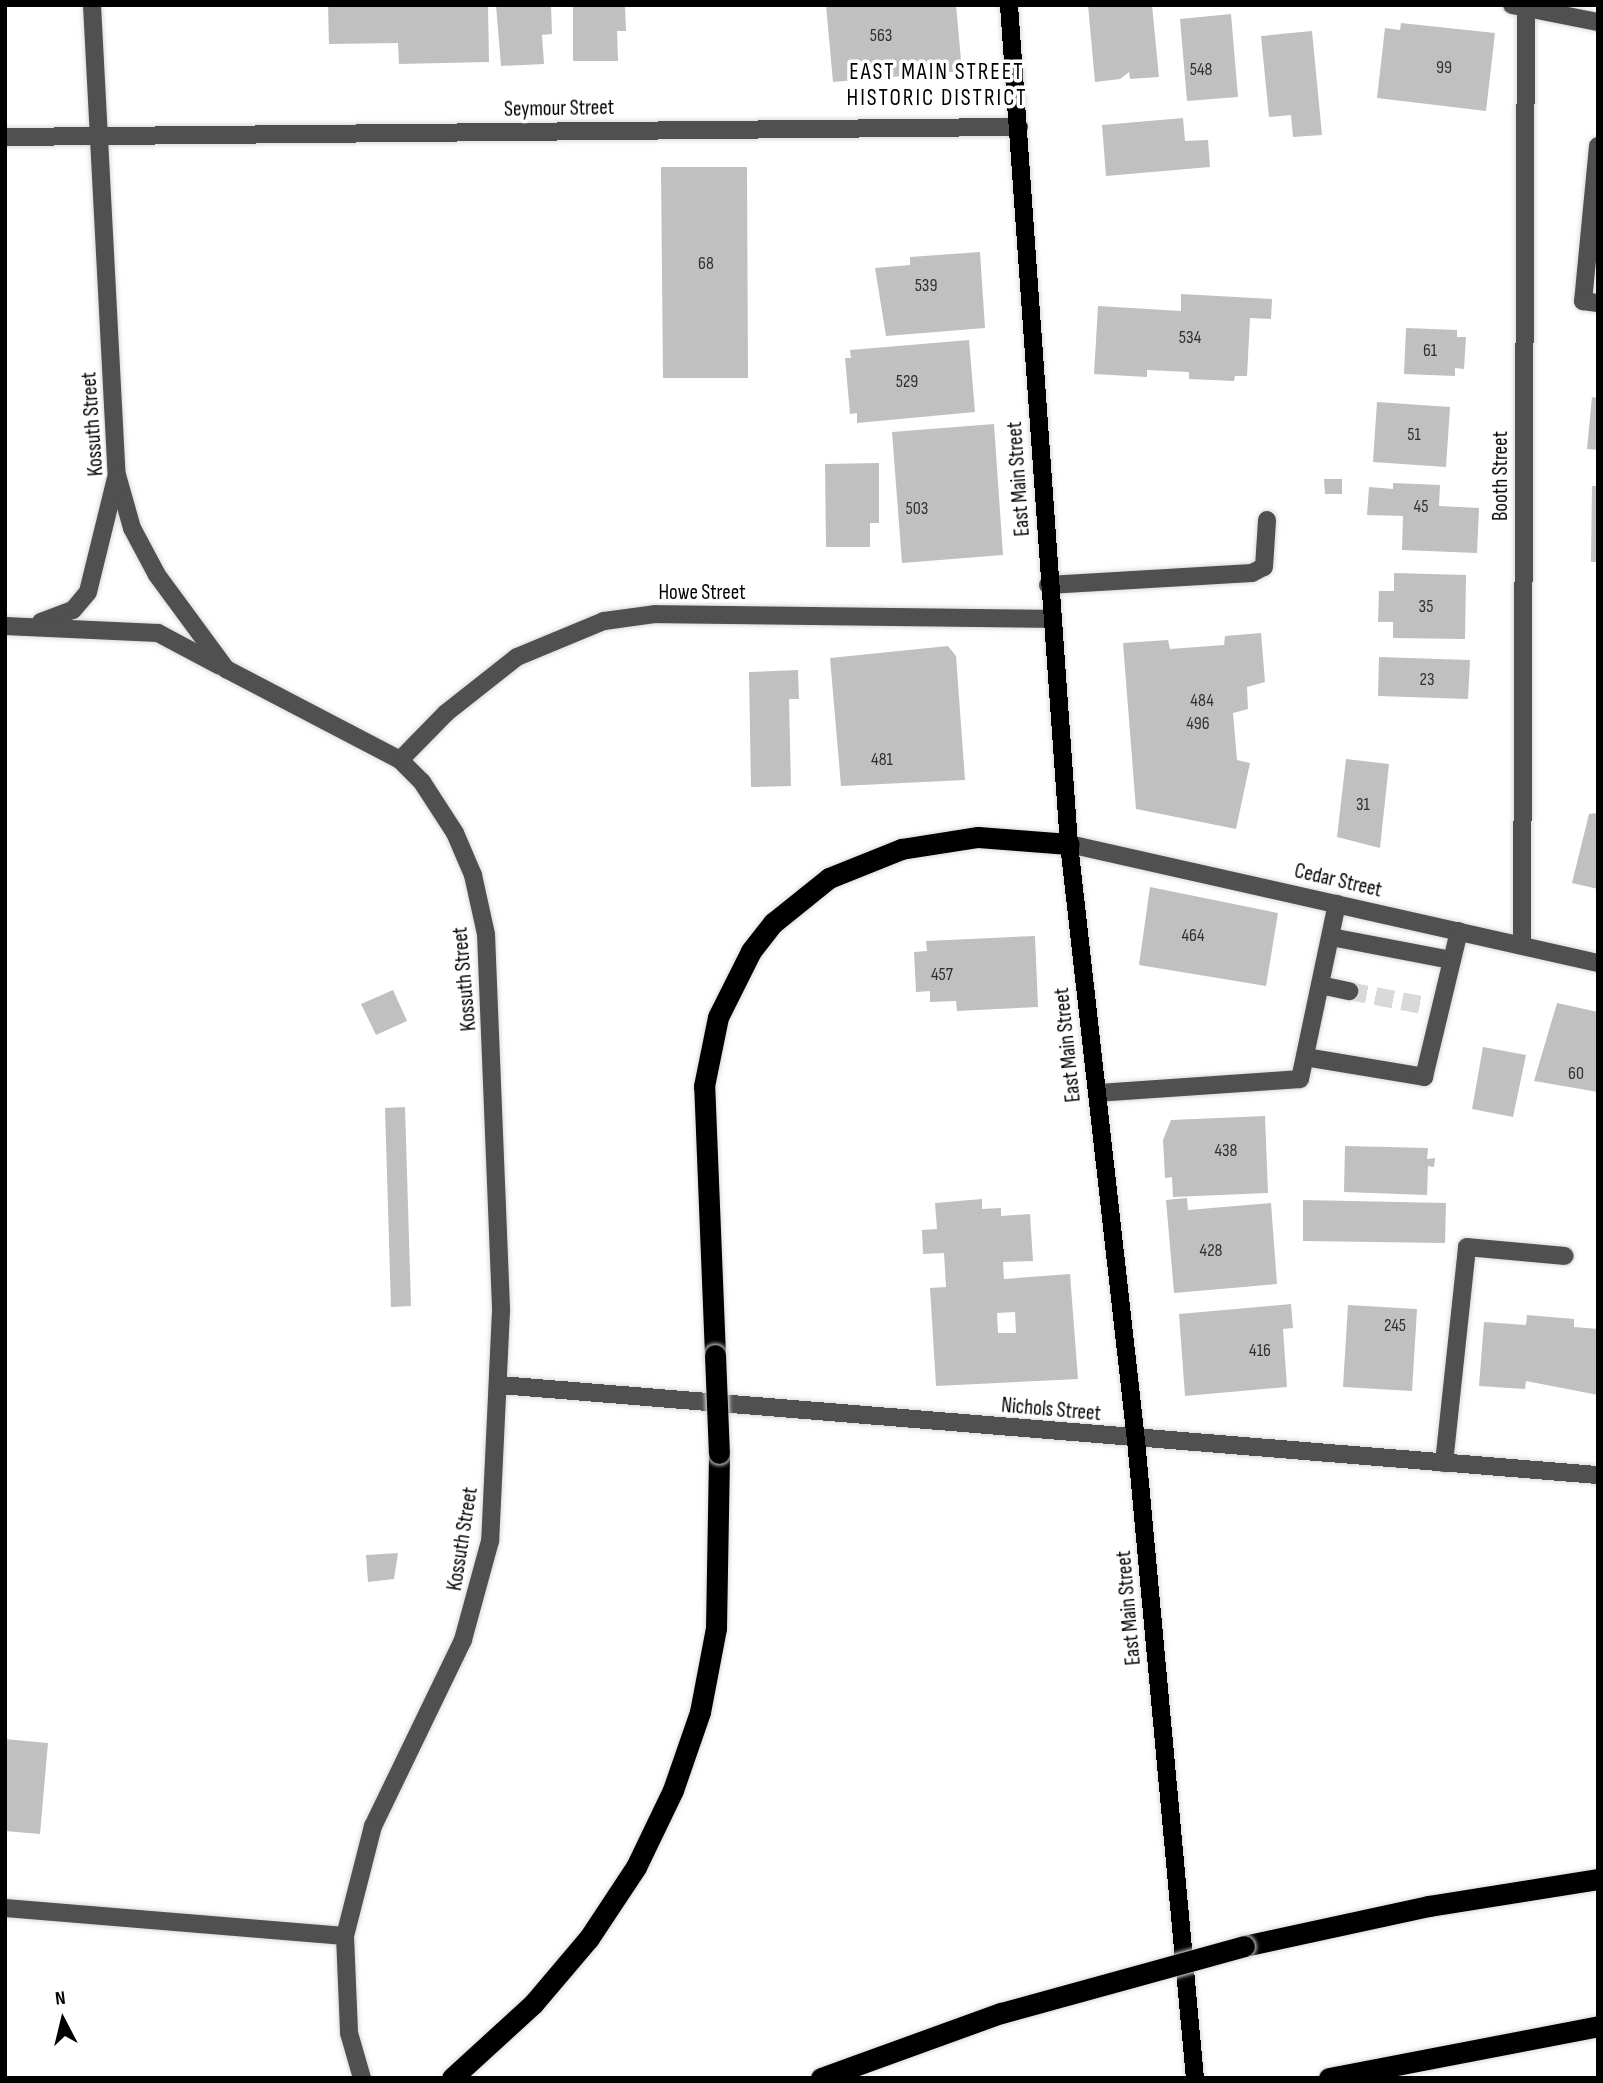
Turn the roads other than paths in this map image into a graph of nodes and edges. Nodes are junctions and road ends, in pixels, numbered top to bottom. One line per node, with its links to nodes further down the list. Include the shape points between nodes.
1 (92, 5): 6 (street, Kossuth Street)
2 (1009, 5): 5 (main road, East Main Street)
3 (1519, 7): 4 (street); 22 (street, Booth Street)
4 (1598, 22)
5 (1020, 127): 6 (street, Seymour Street); 12 (main road, East Main Street)
6 (99, 136): 7 (street, Seymour Street); 10 (street, Kossuth Street)
7 (5, 137)
8 (1598, 146): 9 (street, via 1583,302)
9 (1598, 303)
10 (117, 475): 14 (street, via 88,592 73,610); 16 (street, Kossuth Street, via 132,528 157,575)
11 (1267, 520): 12 (street, via 1264,567 1252,573)
12 (1048, 585): 13 (main road, East Main Street)
13 (1050, 619): 17 (street, Howe Street, via 654,614 604,621 517,657 455,705); 18 (main road, East Main Street)
14 (32, 625): 15 (street); 16 (street, via 158,633)
15 (5, 626)
16 (226, 669): 17 (street, Kossuth Street)
17 (400, 760): 32 (street, Kossuth Street, via 455,833 473,875 486,934)
18 (1069, 844): 19 (street, Cedar Street); 30 (main road, East Main Street); 41 (highway, bridge, via 978,837 901,849 829,878 773,923 751,951 718,1017 704,1086 719,1453 719,1585 709,1670 688,1751 636,1867 563,1971)
19 (1338, 904): 20 (street, Cedar Street); 21 (street)
20 (1459, 931): 22 (street, Cedar Street); 23 (street)
21 (1331, 937): 23 (street); 25 (street)
22 (1522, 945): 24 (street, Cedar Street)
23 (1452, 960): 28 (street)
24 (1598, 963)
25 (1320, 985): 26 (street); 29 (street)
26 (1349, 991)
27 (1422, 1005): 28 (street)
28 (1440, 1009): 29 (street, via 1424,1077)
29 (1305, 1057): 30 (street, via 1300,1079)
30 (1097, 1093): 33 (main road, East Main Street)
31 (1565, 1256): 34 (street, via 1467,1247)
32 (500, 1385): 33 (street, Nichols Street); 38 (street, Kossuth Street, via 491,1541 481,1590 463,1640 373,1826)
33 (1136, 1440): 34 (street, Nichols Street); 43 (main road, East Main Street)
34 (1444, 1463): 35 (street, Nichols Street)
35 (1598, 1475)
36 (1598, 1879): 42 (highway, bridge, via 1429,1906 1244,1945 1001,2013)
37 (5, 1908): 38 (street)
38 (345, 1936): 40 (street, Kossuth Street, via 349,2033)
39 (1598, 2026): 44 (highway)
40 (362, 2078)
41 (453, 2078)
42 (821, 2078)
43 (1195, 2078)
44 (1329, 2078)

